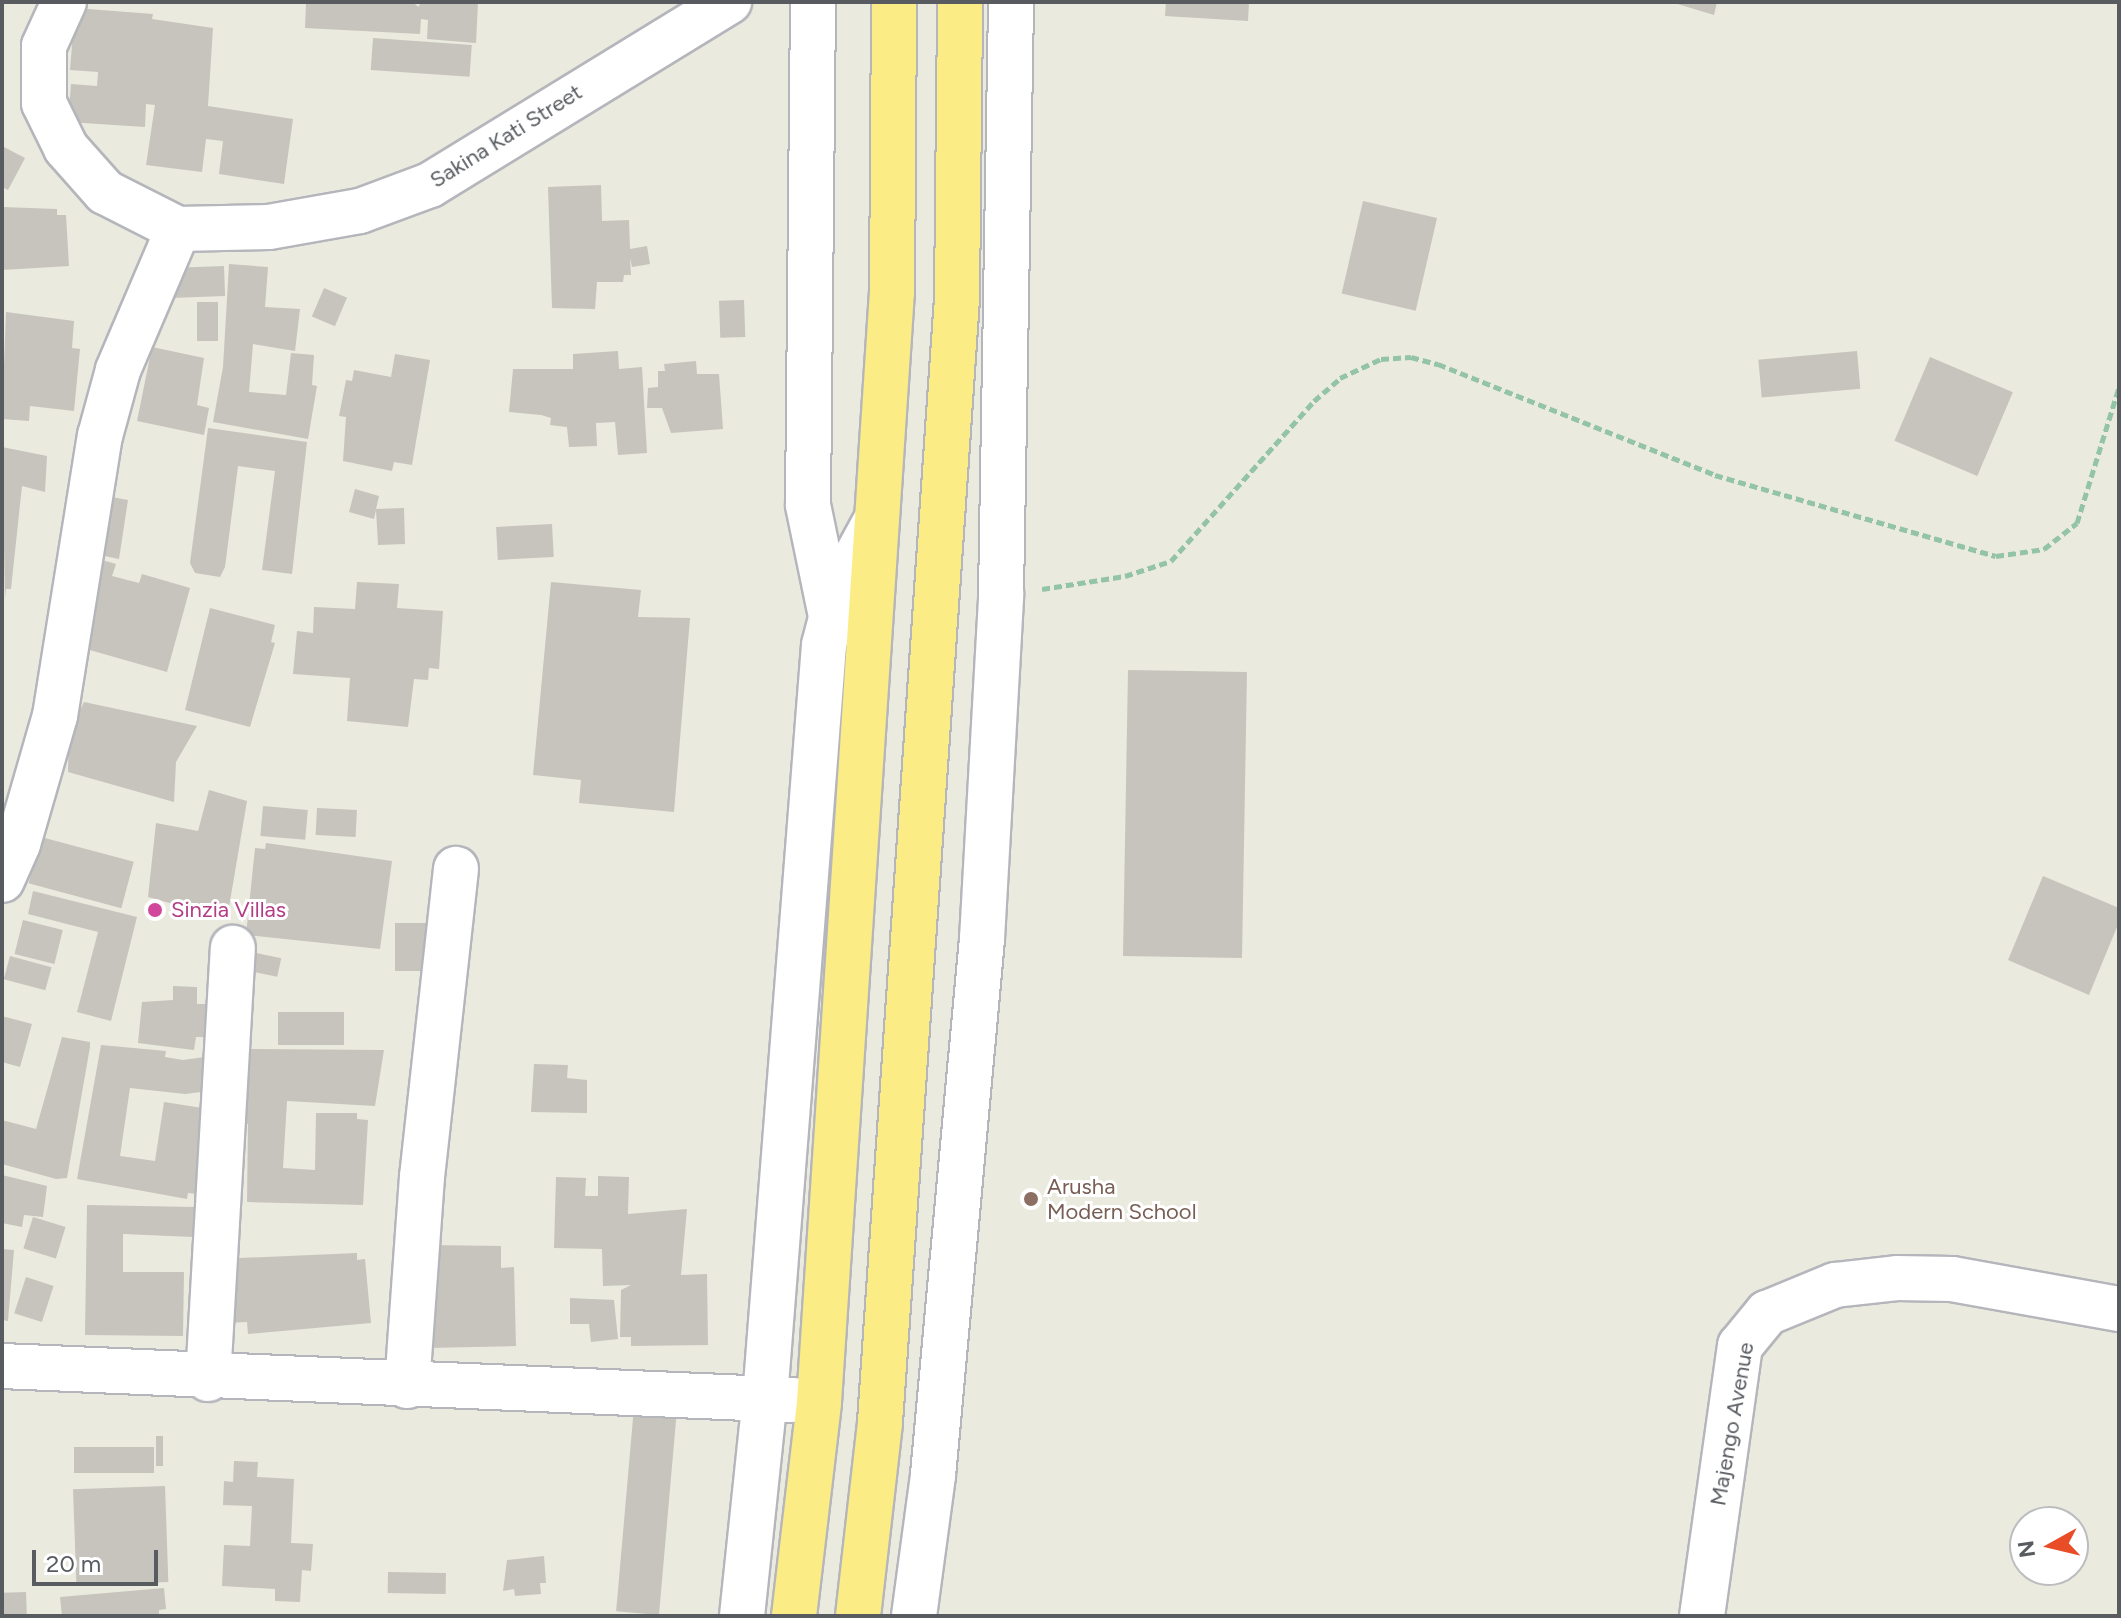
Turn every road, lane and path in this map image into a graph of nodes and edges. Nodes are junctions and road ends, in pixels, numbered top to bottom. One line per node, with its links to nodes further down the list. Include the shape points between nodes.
1 (64, 2): 7 (street, Sakina Kati Street, via 44,46 44,103 66,148 105,192)
2 (729, 2): 7 (street, Sakina Kati Street, via 430,185 360,211 269,227)
3 (813, 2): 11 (street, via 808,505)
4 (894, 2): 9 (highway, via 892,292)
5 (960, 2): 23 (highway, via 956,313 880,1422)
6 (1011, 2): 10 (street)
7 (178, 229): 13 (street, via 118,370 100,436 55,716 18,844)
8 (2119, 387): 10 (path, via 2077,523 2044,549 1996,556 1715,475 1438,364 1411,357 1381,359 1340,378 1314,401 1171,561 1125,576)
9 (875, 522): 11 (street, via 839,588); 20 (highway)
10 (1001, 595): 24 (street, via 982,939 933,1475)
11 (831, 616): 19 (street)
12 (456, 869): 18 (street, via 422,1177)
13 (2, 880)
14 (233, 948): 17 (street)
15 (2119, 1309): 25 (street, Majengo Avenue, via 1952,1279 1897,1278 1835,1285 1767,1313 1740,1346)
16 (2, 1366): 17 (street)
17 (208, 1379): 18 (street)
18 (407, 1386): 19 (street)
19 (765, 1398): 20 (street); 21 (street)
20 (819, 1402): 22 (highway)
21 (742, 1616)
22 (794, 1616)
23 (858, 1616)
24 (914, 1616)
25 (1702, 1616)

